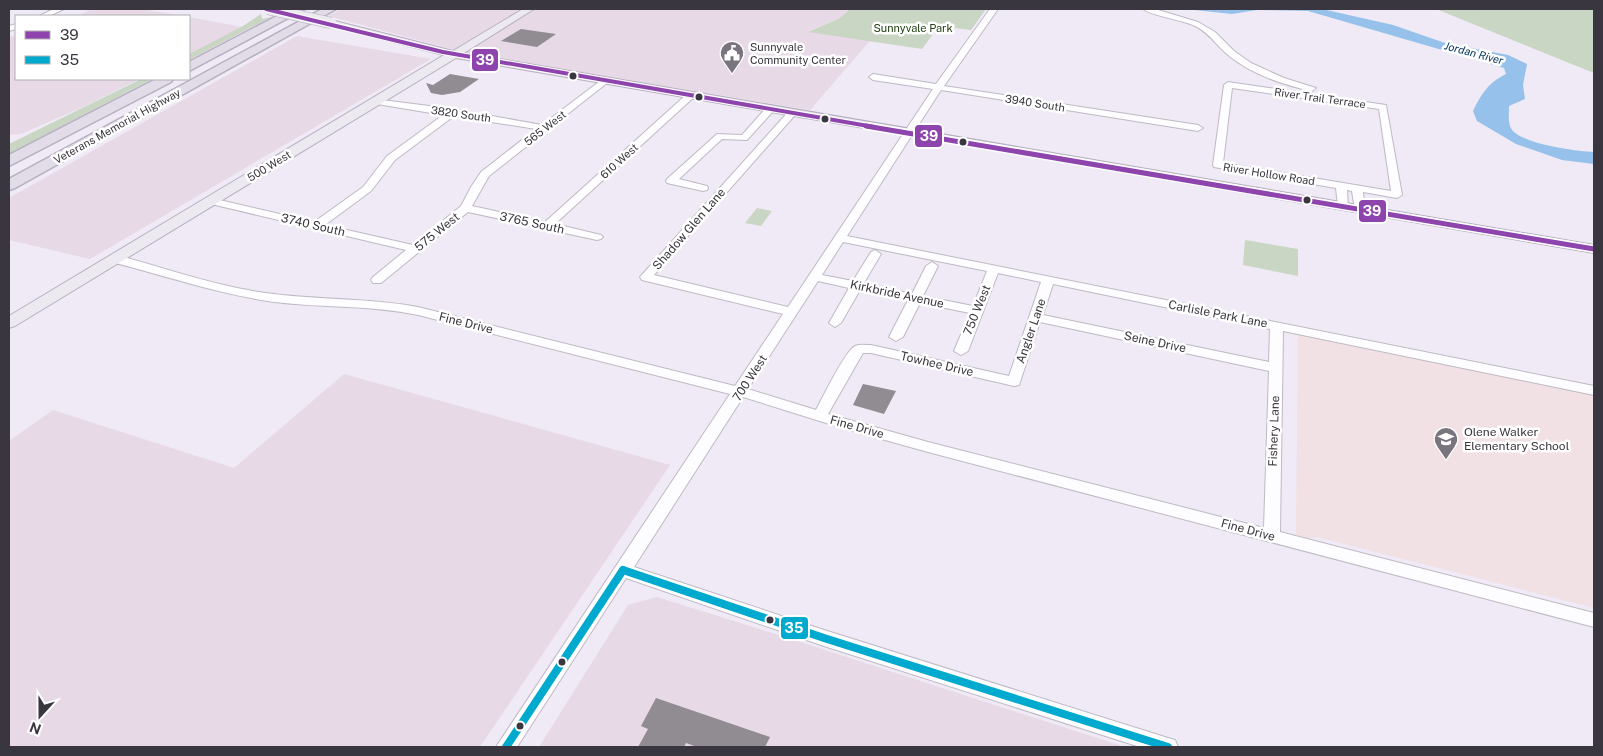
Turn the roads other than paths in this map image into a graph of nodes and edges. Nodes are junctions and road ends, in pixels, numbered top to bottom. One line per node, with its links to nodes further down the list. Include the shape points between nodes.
1 (60, 9): 8 (street)
2 (267, 9): 9 (main road, bridge)
3 (299, 9): 10 (highway)
4 (330, 9): 27 (highway, Veterans Memorial Highway)
5 (529, 9): 9 (main road, 500 West)
6 (994, 9): 15 (street, 700 West)
7 (1147, 9): 16 (street, via 1208,30 1235,56 1282,80 1309,88)
8 (45, 15)
9 (455, 54): 13 (main road); 18 (main road, 500 West)
10 (190, 66)
11 (872, 77): 15 (street, 3940 South)
12 (164, 80): 25 (highway, Veterans Memorial Highway)
13 (604, 82): 17 (main road); 22 (street, 565 West)
14 (1228, 85): 28 (street, River Hollow Road, via 1218,165); 31 (street, River Trail Terrace, via 1383,106)
15 (939, 89): 23 (street, 3940 South); 24 (street, 700 West)
16 (1334, 90)
17 (690, 96): 19 (main road); 37 (street, 610 West)
18 (377, 101): 20 (street, 3820 South); 32 (main road, 500 West)
19 (770, 110): 21 (main road); 29 (street, via 744,138 720,136 671,181)
20 (453, 112): 22 (street, 3820 South); 36 (street, via 397,154 367,189)
21 (792, 113): 24 (main road); 52 (street, Shadow Glen Lane, via 646,277)
22 (544, 128): 26 (street, 565 West)
23 (1198, 128)
24 (910, 133): 33 (main road); 39 (street, 700 West)
25 (9, 161)
26 (485, 174): 34 (street, 575 West)
27 (9, 185)
28 (1341, 186): 30 (street, River Hollow Road); 33 (street)
29 (702, 188)
30 (1357, 188): 31 (street, River Hollow Road); 35 (street)
31 (1397, 195)
32 (211, 201): 36 (street, 3740 South); 43 (main road, 500 West)
33 (1343, 207): 35 (main road)
34 (466, 208): 37 (street, 3765 South); 41 (street, 575 West)
35 (1360, 210): 40 (main road)
36 (316, 226): 41 (street, 3740 South)
37 (547, 226): 38 (street, 3765 South)
38 (598, 237)
39 (842, 238): 45 (street, Carlisle Park Lane); 46 (street, 700 West)
40 (1592, 248)
41 (415, 249): 47 (street, 575 West)
42 (875, 254): 49 (street)
43 (116, 258): 54 (main road, 500 West); 62 (street, Fine Drive, via 272,298 403,307)
44 (932, 266): 50 (street)
45 (994, 269): 48 (street, Carlisle Park Lane); 51 (street, 750 West)
46 (816, 276): 49 (street, Kirkbride Avenue); 52 (street, 700 West)
47 (377, 280)
48 (1048, 280): 53 (street, Angler Lane); 56 (street, Carlisle Park Lane)
49 (857, 285): 50 (street, Kirkbride Avenue); 55 (street)
50 (916, 298): 51 (street, Kirkbride Avenue); 57 (street)
51 (977, 311): 58 (street, 750 West)
52 (793, 312): 62 (street, 700 West)
53 (1035, 317): 59 (street, Seine Drive); 60 (street, Angler Lane)
54 (9, 323)
55 (835, 323)
56 (1277, 326): 59 (street, Fishery Lane); 61 (street, Carlisle Park Lane)
57 (896, 337)
58 (960, 351)
59 (1276, 368): 64 (street, Fishery Lane)
60 (1014, 382): 63 (street, Towhee Drive, via 859,349)
61 (1594, 390)
62 (740, 392): 63 (street, Fine Drive); 65 (street, 700 West)
63 (820, 416): 64 (street, Fine Drive)
64 (1272, 536): 66 (street, Fine Drive)
65 (623, 570): 67 (street, 700 West); 68 (street, via 824,638)
66 (1594, 620)
67 (506, 747)
68 (1168, 747)

